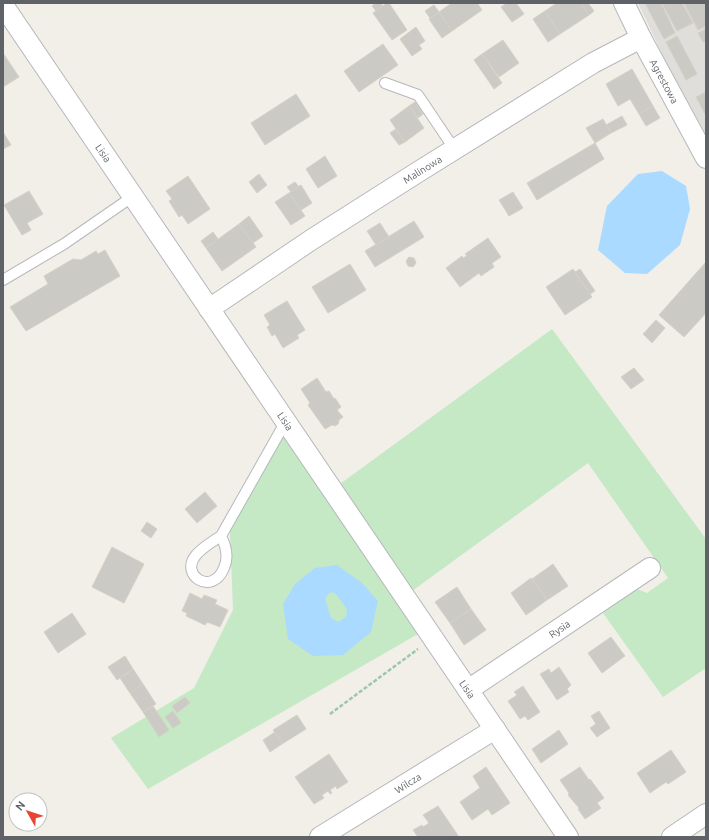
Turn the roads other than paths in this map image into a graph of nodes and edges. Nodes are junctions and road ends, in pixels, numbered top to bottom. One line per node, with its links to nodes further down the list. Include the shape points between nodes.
1 (624, 3): 3 (street, Agrestowa)
2 (3, 5): 7 (street, Lisia)
3 (642, 38): 5 (street, Malinowa, via 593,64); 6 (street, Agrestowa)
4 (385, 83): 5 (lane, via 418,95)
5 (455, 150): 9 (street, Malinowa, via 311,240)
6 (706, 158)
7 (132, 197): 8 (lane, via 64,244); 9 (street, Lisia)
8 (3, 280)
9 (209, 309): 10 (street, Lisia)
10 (286, 421): 11 (lane); 13 (street, Lisia)
11 (221, 536): 11 (lane, via 228,561 221,576 204,583 196,580 192,573 195,556)
12 (650, 568): 13 (street, Rysia)
13 (468, 690): 14 (street, Lisia)
14 (495, 729): 16 (street, Wilcza); 17 (street, Lisia)
15 (706, 814): 18 (street)
16 (320, 837)
17 (568, 837)
18 (672, 837)

